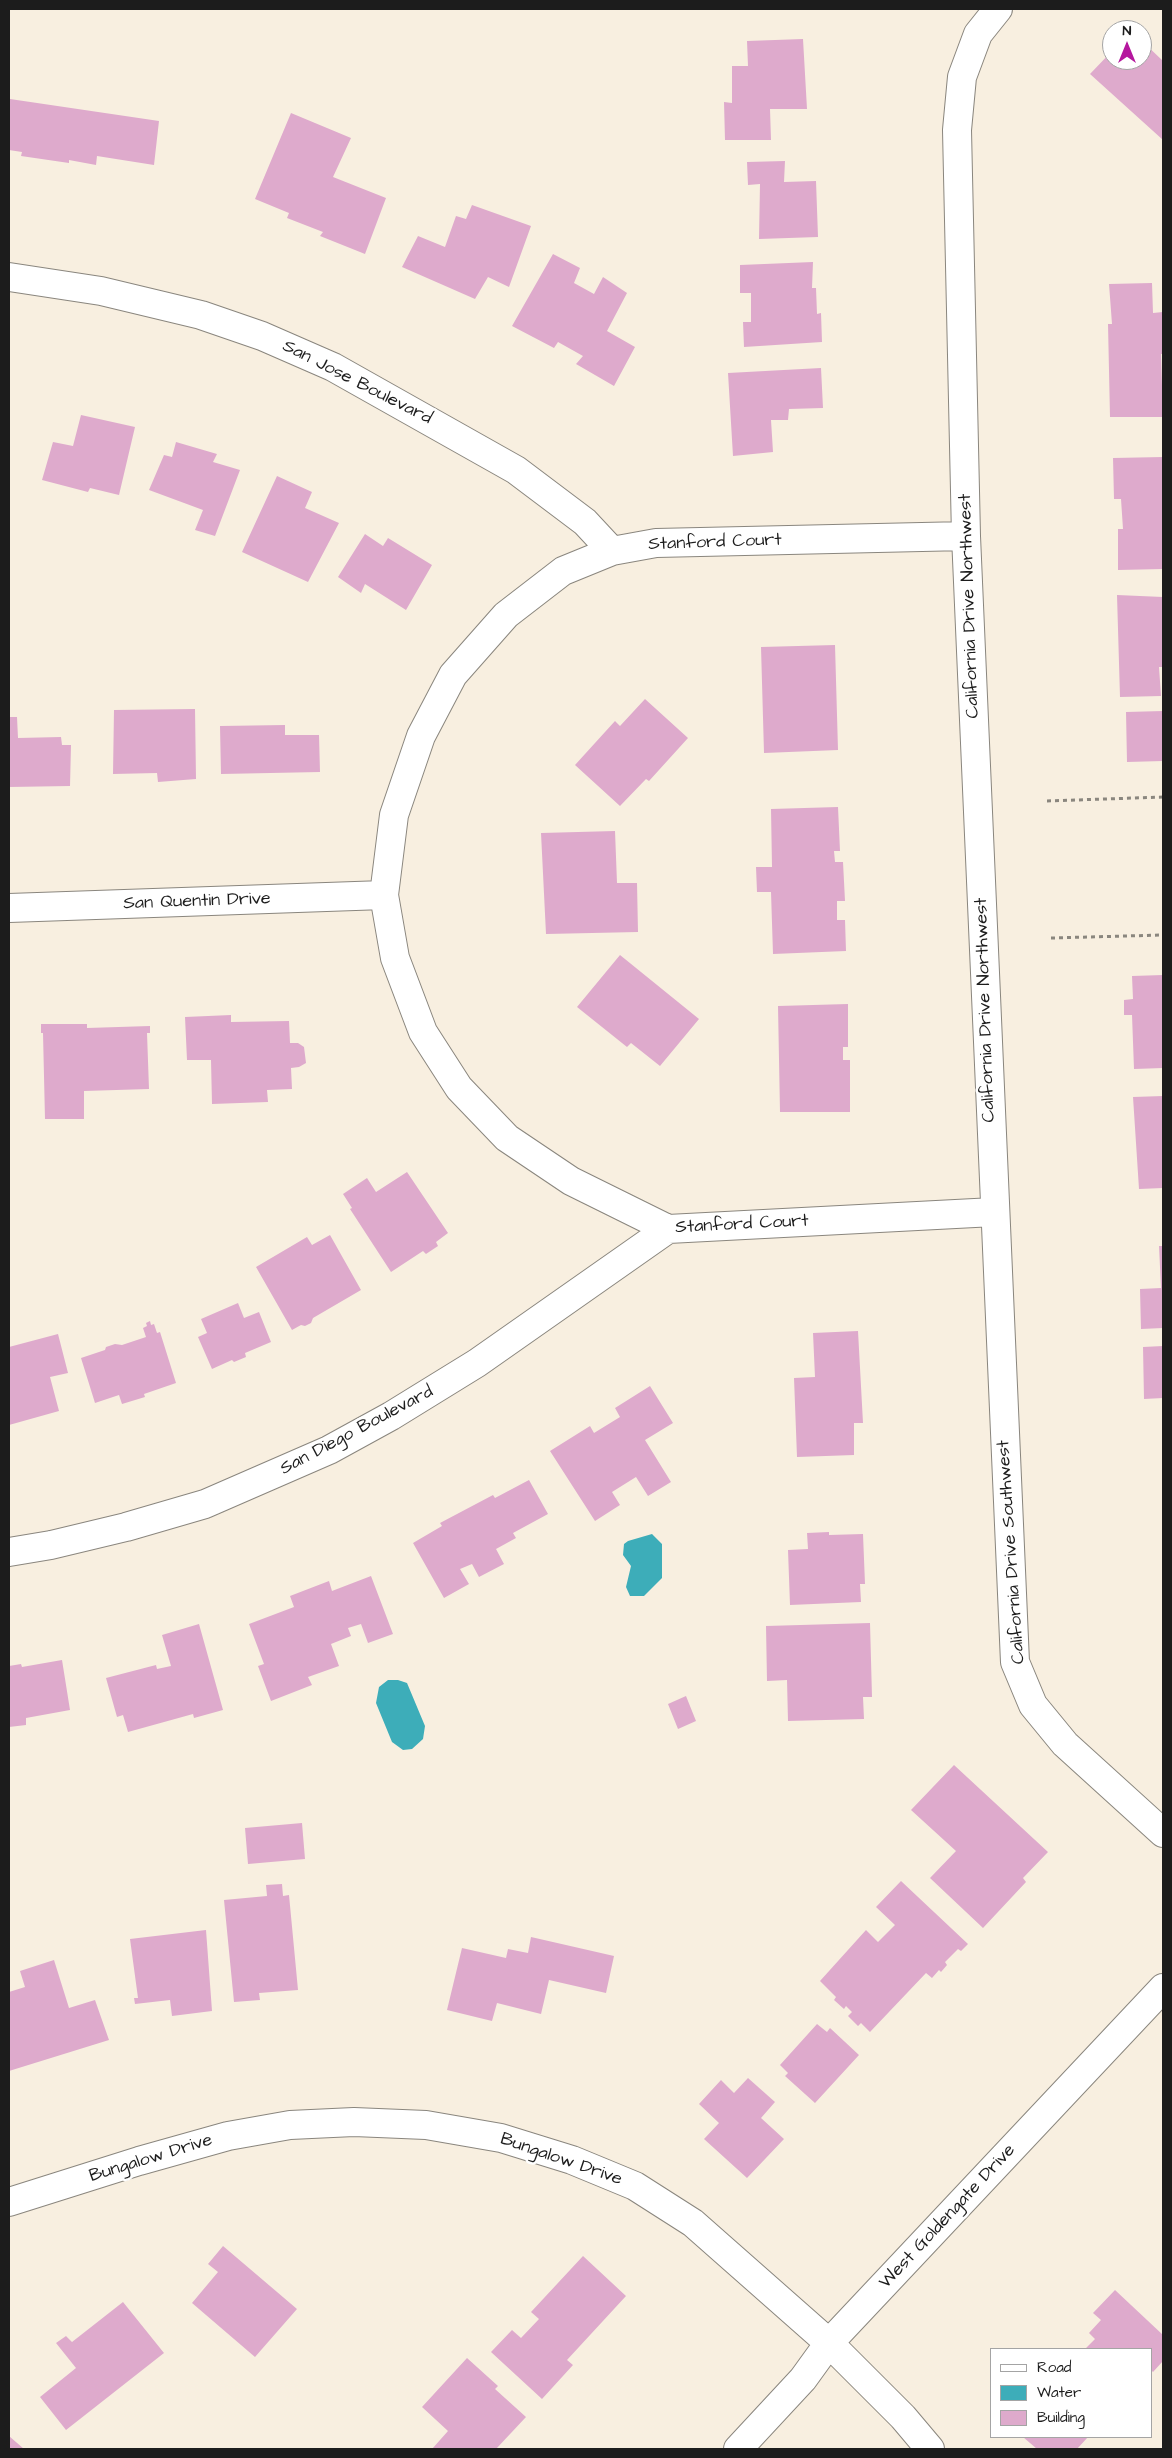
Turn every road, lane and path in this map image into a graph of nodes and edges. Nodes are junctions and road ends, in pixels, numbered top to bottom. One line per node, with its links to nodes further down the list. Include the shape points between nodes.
1 (998, 9): 3 (street, California Drive Northwest, via 978,34 962,77 958,130)
2 (9, 277): 4 (street, San Jose Boulevard, via 102,291 201,315 333,366 516,470 586,522)
3 (966, 536): 4 (street, Stanford Court, via 656,543); 11 (street, California Drive Northwest)
4 (612, 551): 7 (street, Stanford Court, via 563,571 506,615 453,675 421,736 394,815)
5 (1163, 797): 6 (path)
6 (1047, 801)
7 (384, 896): 8 (street, San Quentin Drive); 12 (street, Stanford Court, via 395,958 423,1032 459,1088 507,1138 571,1182)
8 (9, 908)
9 (1163, 934): 10 (path)
10 (1051, 938)
11 (994, 1212): 12 (street, Stanford Court); 14 (street, California Drive Southwest, via 1015,1662 1033,1705 1065,1744)
12 (668, 1229): 13 (street, San Diego Boulevard, via 477,1363 329,1450 205,1504 126,1527)
13 (9, 1552)
14 (1163, 1833)
15 (1163, 1988): 17 (street, West Goldengate Drive)
16 (11, 2205): 17 (street, Bungalow Drive, via 139,2161 228,2136 290,2125 354,2122 426,2125 501,2138 572,2160 635,2186 693,2223)
17 (829, 2343): 18 (street, West Goldengate Drive, via 803,2379); 19 (street, Bungalow Drive, via 903,2417)
18 (738, 2449)
19 (930, 2449)

